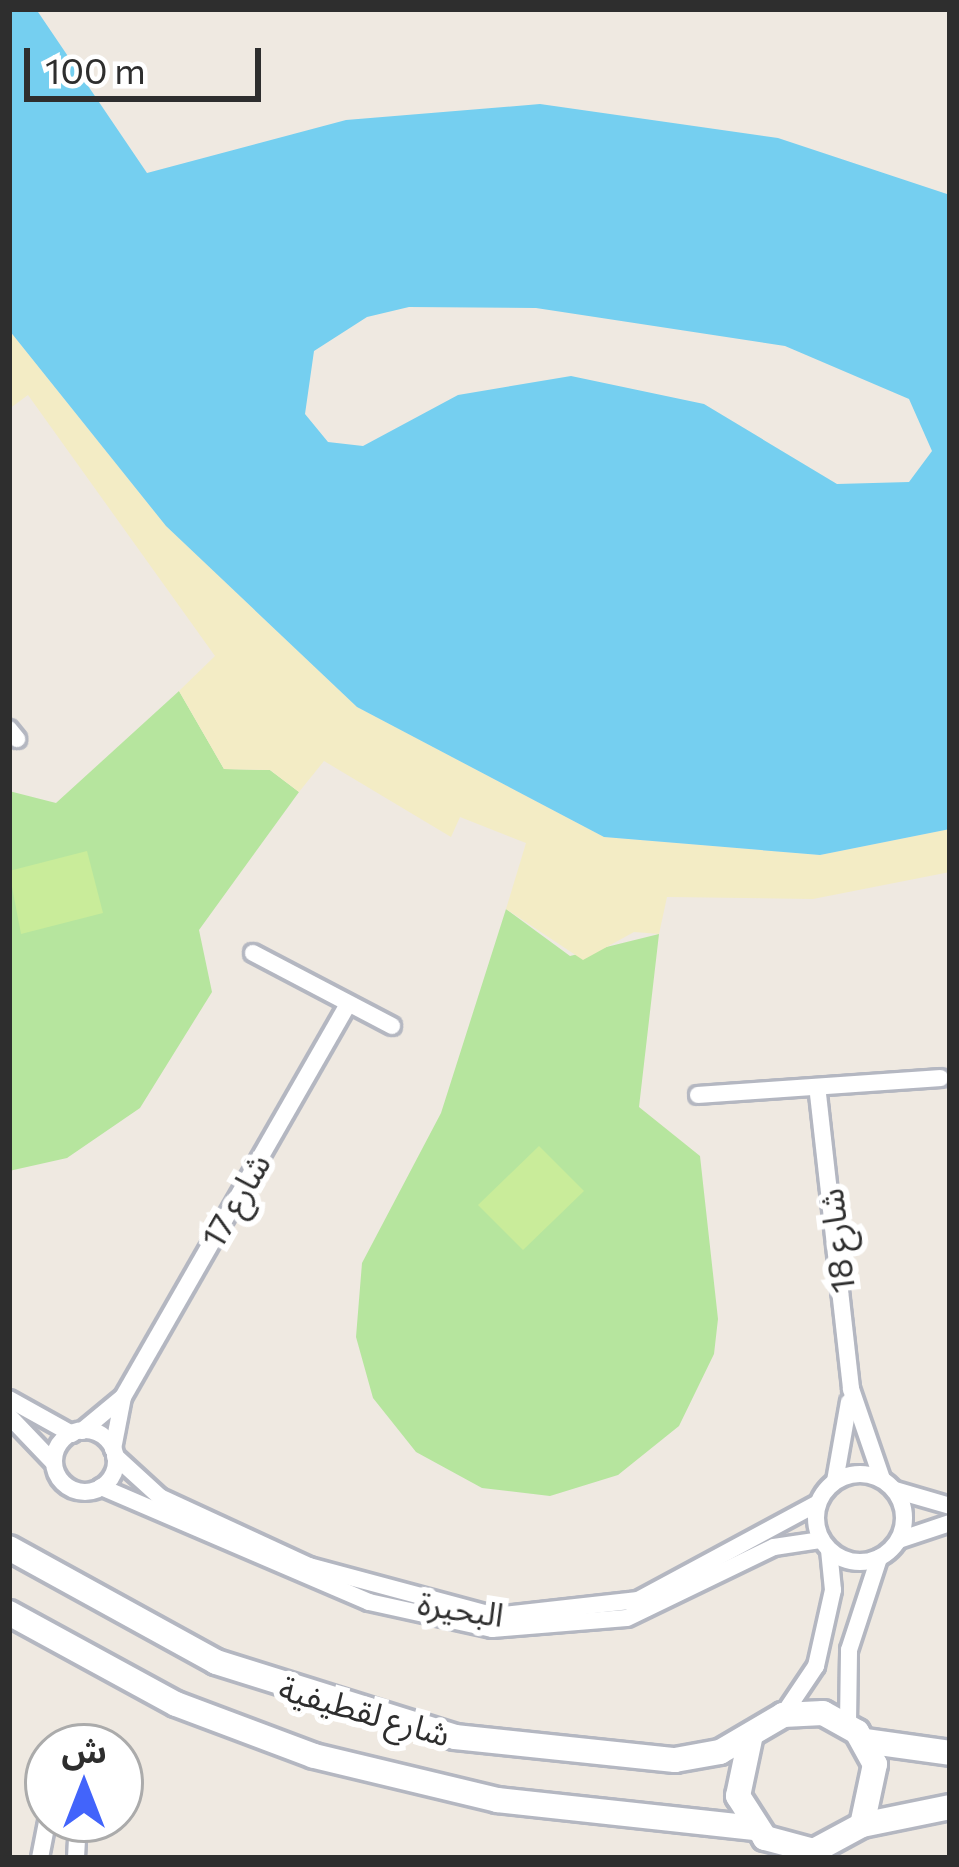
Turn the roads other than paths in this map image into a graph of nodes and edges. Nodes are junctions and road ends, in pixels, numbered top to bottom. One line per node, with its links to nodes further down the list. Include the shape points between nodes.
1 (253, 953): 2 (street)
2 (348, 1004): 3 (street); 8 (street, شارع 17)
3 (392, 1026)
4 (940, 1078): 5 (street)
5 (818, 1094): 6 (street); 7 (street, شارع 18)
6 (698, 1095)
7 (851, 1389): 14 (street, شارع 18); 15 (street, شارع 18)
8 (123, 1396): 11 (street, شارع 17); 12 (street, شارع 17)
9 (9, 1399): 11 (street)
10 (9, 1416): 13 (street)
11 (77, 1432): 12 (street, البحيرة); 13 (street, شارع 17)
12 (114, 1452): 16 (street, شارع 17); 23 (street, البحيرة, via 160,1497)
13 (54, 1464): 16 (street, البحيرة, via 71,1489)
14 (835, 1481): 15 (street); 17 (street)
15 (889, 1485): 18 (street); 20 (street)
16 (101, 1487): 23 (street, البحيرة)
17 (818, 1504): 21 (street); 25 (street, البحيرة)
18 (950, 1506)
19 (950, 1522): 20 (street)
20 (899, 1540): 24 (street)
21 (825, 1544): 24 (street); 25 (street, البحيرة, via 774,1547); 26 (street)
22 (9, 1548): 33 (street, شارع لقطيفية, via 164,1638 364,1716 573,1756 675,1760)
23 (262, 1553): 25 (street, البحيرة, via 477,1620 588,1614)
24 (879, 1558): 27 (street)
25 (689, 1584)
26 (833, 1589): 27 (street); 29 (street)
27 (862, 1597): 30 (street)
28 (9, 1612): 37 (street, شارع لقطيفية, via 176,1704 332,1761 497,1800)
29 (821, 1645): 30 (street); 31 (street)
30 (849, 1650): 32 (street)
31 (783, 1715): 32 (street); 33 (street)
32 (856, 1732): 34 (street); 36 (street, via 877,1790)
33 (750, 1739): 37 (street, via 736,1784)
34 (950, 1753)
35 (950, 1807): 36 (street)
36 (862, 1825): 38 (street)
37 (770, 1842): 38 (street)
38 (836, 1850)

